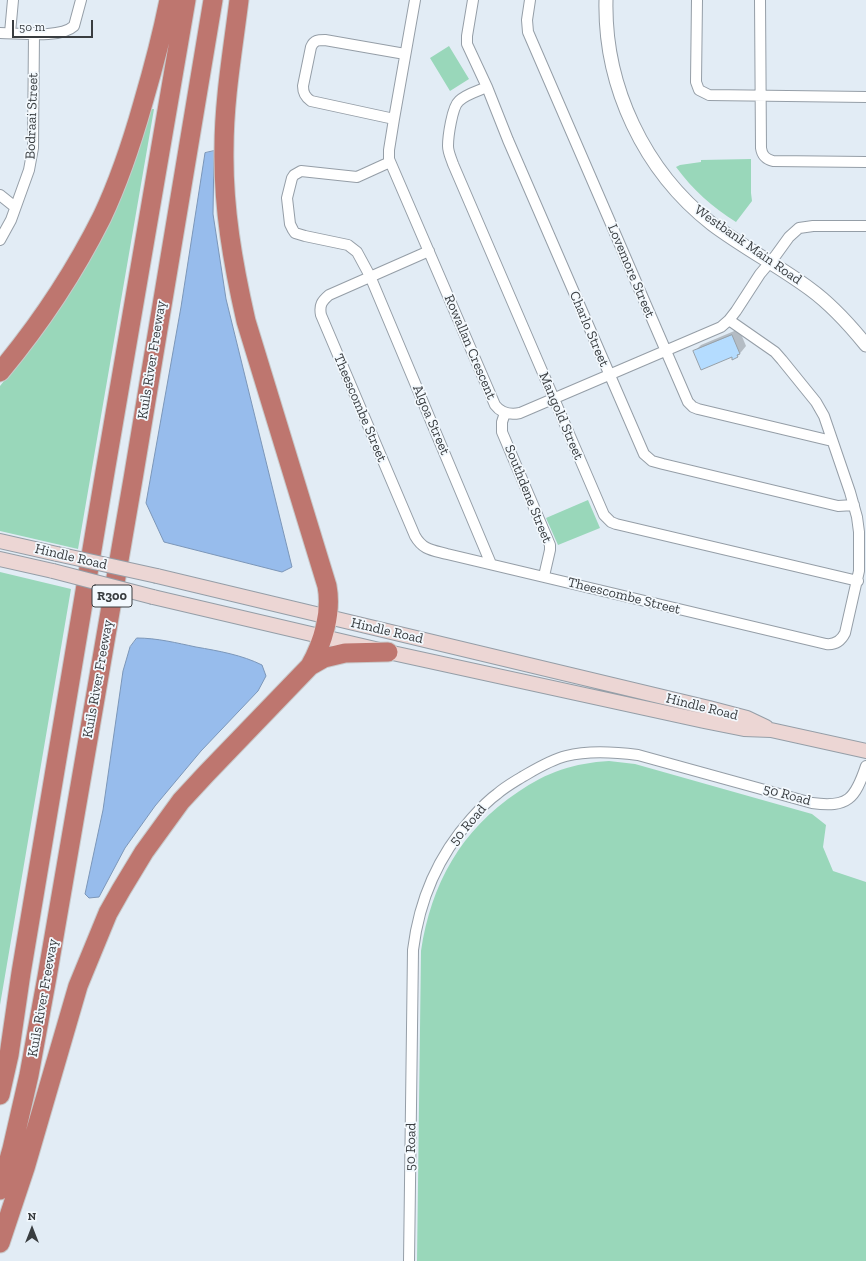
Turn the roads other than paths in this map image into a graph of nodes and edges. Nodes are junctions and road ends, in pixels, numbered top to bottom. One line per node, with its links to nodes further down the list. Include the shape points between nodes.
1 (13, 0): 13 (street)
2 (81, 0): 14 (street, via 77,20 70,29 60,33)
3 (169, 0): 32 (highway, via 150,81 128,154 102,217 53,302)
4 (186, 0): 50 (highway, Kuils River Freeway / R300, via 9,1056)
5 (213, 0): 51 (highway, Kuils River Freeway / R300, via 48,970 29,1074)
6 (239, 0): 43 (highway, via 225,114 226,212 230,242 246,321 327,586)
7 (415, 0): 15 (street, Rowallan Crescent)
8 (473, 0): 16 (street, Charlo Street, via 467,41)
9 (530, 0): 31 (street, Lovemore Street, via 528,32)
10 (606, 0): 27 (street, Westbank Main Road, via 606,30 618,87 632,124 652,159 675,189 699,213)
11 (697, 0): 17 (street, via 696,82 699,90 709,95)
12 (760, 0): 17 (street)
13 (5, 33): 14 (street)
14 (34, 34): 23 (street, Bodraai Street, via 32,155)
15 (405, 54): 19 (street, Rowallan Crescent); 19 (street, via 325,40 316,41 311,47 303,86 306,97 311,101)
16 (487, 87): 33 (street, Charlo Street); 34 (street, Mangold Street, via 465,97 456,105 449,137 449,153)
17 (761, 97): 18 (street); 21 (street, via 761,148 768,160)
18 (866, 97)
19 (394, 119): 20 (street, Rowallan Crescent, via 388,153)
20 (390, 162): 26 (street, Rowallan Crescent); 28 (street, Algoa Street, via 357,177 301,171 294,174 287,198 290,224 295,233 348,245 357,252)
21 (866, 162)
22 (0, 195): 23 (street)
23 (16, 207): 25 (street, Bodraai Street)
24 (866, 226): 27 (street, Rowallan Crescent, via 799,228)
25 (0, 240)
26 (429, 251): 28 (street, Theescombe Street); 35 (street, Rowallan Crescent, via 495,405)
27 (770, 262): 29 (street, Rowallan Crescent); 30 (street, Westbank Main Road, via 834,308)
28 (370, 276): 40 (street, Algoa Street); 40 (street, Theescombe Street, via 329,294 320,306 321,315 366,423 421,545 428,549)
29 (729, 320): 31 (street, Rowallan Crescent, via 721,326); 36 (street, Theescombe Street, via 775,352 782,360 821,409)
30 (866, 344)
31 (665, 350): 33 (street, Rowallan Crescent); 36 (street, Lovemore Street, via 685,397 693,407)
32 (0, 372)
33 (609, 374): 34 (street, Rowallan Crescent); 37 (street, Charlo Street, via 644,454 652,461 838,506)
34 (554, 398): 35 (street, Rowallan Crescent, via 520,412); 42 (street, Mangold Street, via 607,519)
35 (505, 412): 41 (street, Southdene Street, via 502,432 550,545)
36 (832, 441): 37 (street, Theescombe Street)
37 (854, 505): 42 (street, Theescombe Street, via 859,532)
38 (0, 541): 43 (main road, Hindle Road, bridge)
39 (0, 559): 44 (main road, Hindle Road, bridge)
40 (491, 564): 41 (street, Theescombe Street)
41 (544, 576): 42 (street, Theescombe Street, via 830,645 843,637)
42 (858, 581)
43 (327, 616): 44 (highway); 47 (main road, Hindle Road, via 709,708 747,718)
44 (322, 636): 45 (main road, Hindle Road); 46 (highway)
45 (388, 652): 46 (highway, via 345,653 324,658); 47 (main road, Hindle Road, via 704,721 744,729)
46 (310, 666): 52 (highway, via 181,801 144,852 121,890 78,986 25,1168)
47 (771, 730): 48 (main road, Hindle Road)
48 (866, 751)
49 (866, 766): 53 (street, 50 Road, via 852,796 844,802 824,804 812,803 638,755 594,752 566,756 542,766 496,794 481,808 446,851 438,866 422,903 415,937)
50 (0, 1095)
51 (0, 1190)
52 (0, 1243)
53 (409, 1261)

